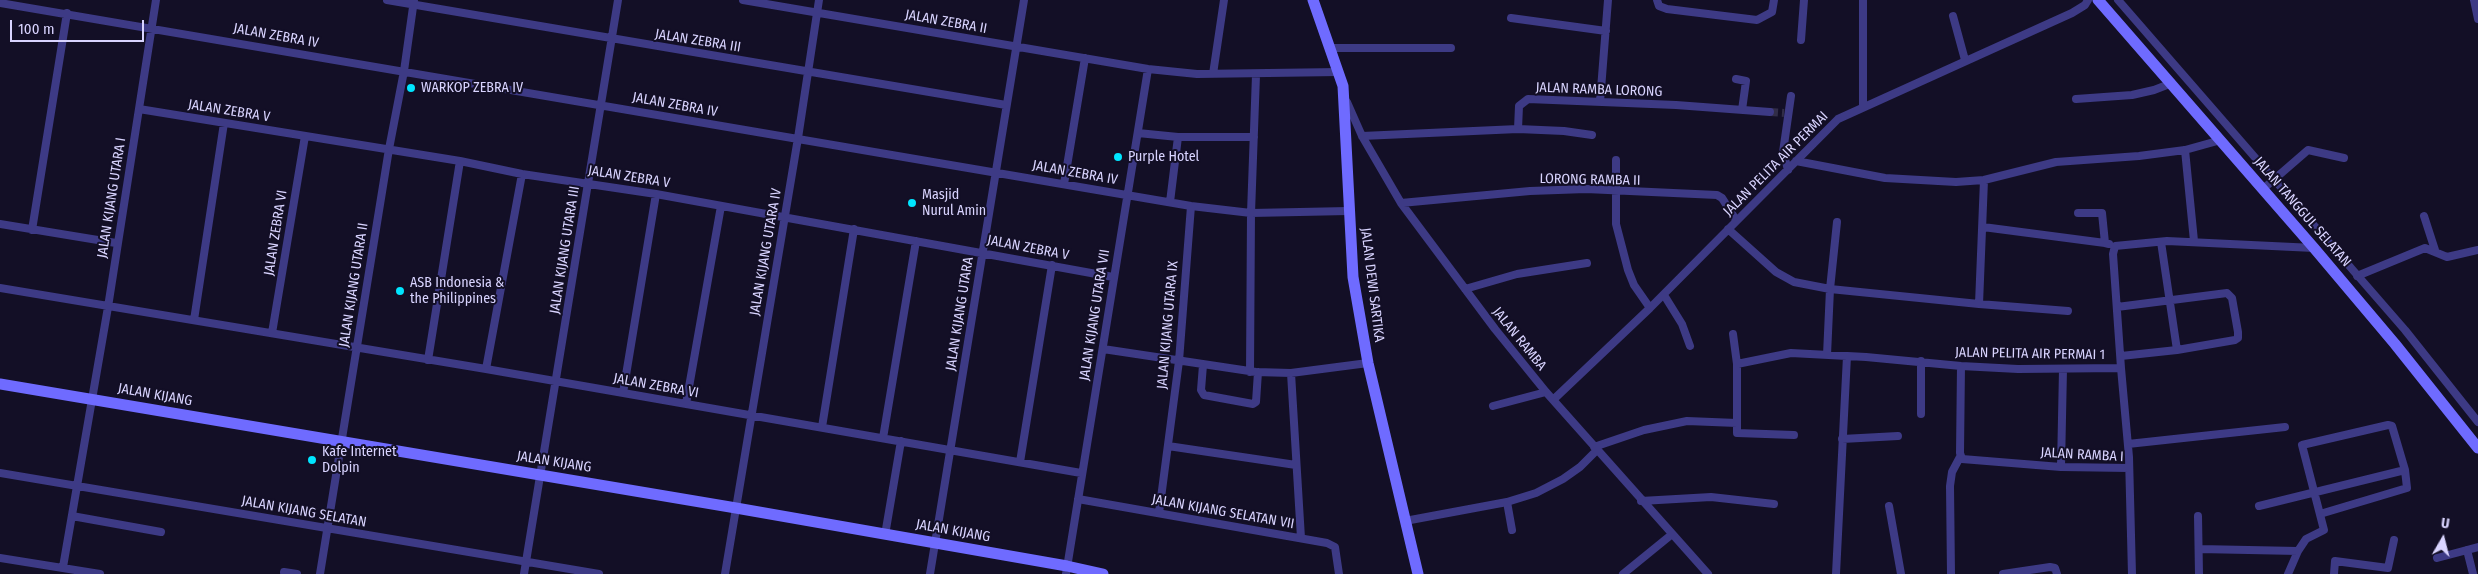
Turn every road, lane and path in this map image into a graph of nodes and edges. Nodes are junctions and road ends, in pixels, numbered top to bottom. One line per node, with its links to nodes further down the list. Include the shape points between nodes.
1 (156, 0): 25 (street, JALAN KIJANG UTARA I)
2 (387, 0): 18 (street, JALAN ZEBRA III)
3 (618, 0): 27 (street, JALAN KIJANG UTARA III)
4 (743, 0): 21 (street, JALAN ZEBRA II)
5 (819, 0): 21 (street, JALAN KIJANG UTARA IV)
6 (1024, 0): 29 (street, JALAN KIJANG UTARA)
7 (1224, 0): 38 (street)
8 (1313, 0): 30 (street, JALAN DEWI SARTIKA)
9 (1608, 0): 26 (street)
10 (1657, 0): 11 (street, via 1662,8 1757,20 1772,12)
11 (1774, 0)
12 (1804, 0): 28 (street)
13 (1863, 0): 49 (street)
14 (2088, 0): 33 (street, JALAN PELITA AIR PERMAI, via 2072,12)
15 (2098, 0): 42 (street, JALAN TANGGUL SELATAN)
16 (2118, 0): 41 (street, JALAN TANGGUL SELATAN)
17 (2474, 0): 24 (street)
18 (413, 2): 27 (street, JALAN ZEBRA III); 35 (street, JALAN KIJANG UTARA II)
19 (0, 3): 20 (street, JALAN ZEBRA IV)
20 (67, 13): 25 (street, JALAN ZEBRA IV); 94 (street)
21 (817, 13): 29 (street, JALAN ZEBRA II); 36 (street, JALAN KIJANG UTARA IV)
22 (1953, 16): 33 (street)
23 (1511, 18): 26 (street)
24 (2478, 19)
25 (151, 28): 35 (street, JALAN ZEBRA IV); 50 (street, JALAN KIJANG UTARA I)
26 (1606, 31): 46 (street)
27 (611, 39): 36 (street, JALAN ZEBRA III); 47 (street, JALAN KIJANG UTARA III)
28 (1801, 40)
29 (1016, 46): 32 (street, JALAN ZEBRA II); 48 (street, JALAN KIJANG UTARA)
30 (1331, 48): 31 (street); 37 (street, JALAN DEWI SARTIKA)
31 (1451, 48)
32 (1085, 58): 34 (street, JALAN ZEBRA II); 75 (street)
33 (1965, 60): 49 (street, JALAN PELITA AIR PERMAI)
34 (1148, 69): 38 (street, JALAN ZEBRA II); 55 (street, JALAN KIJANG UTARA VII)
35 (404, 71): 47 (street, JALAN ZEBRA IV); 63 (street, JALAN KIJANG UTARA II)
36 (808, 72): 48 (street, JALAN ZEBRA III); 61 (street, JALAN KIJANG UTARA IV)
37 (1339, 72): 39 (street, JALAN ZEBRA II); 43 (street, JALAN DEWI SARTIKA)
38 (1213, 74): 39 (street, JALAN ZEBRA II)
39 (1256, 75): 60 (street)
40 (1736, 79): 51 (street, via 1747,82)
41 (2189, 82): 42 (street); 72 (street, JALAN TANGGUL SELATAN)
42 (2175, 87): 45 (street); 62 (street, JALAN TANGGUL SELATAN)
43 (1344, 95): 57 (street, JALAN RAMBA); 84 (street, JALAN DEWI SARTIKA)
44 (1792, 96): 69 (street, via 1783,152)
45 (2076, 99)
46 (1600, 102): 51 (street, JALAN RAMBA LORONG); 54 (street, JALAN RAMBA LORONG, via 1525,100 1520,106)
47 (600, 105): 61 (street, JALAN ZEBRA IV); 74 (street, JALAN KIJANG UTARA III)
48 (1006, 105): 70 (street, JALAN KIJANG UTARA)
49 (1863, 107): 68 (street, JALAN PELITA AIR PERMAI, via 1838,119)
50 (139, 109): 53 (street, JALAN ZEBRA V); 99 (street, JALAN KIJANG UTARA I)
51 (1742, 110): 52 (street, JALAN RAMBA LORONG)
52 (1770, 112)
53 (224, 123): 56 (street, JALAN ZEBRA V); 120 (street)
54 (1518, 129): 57 (street); 58 (street)
55 (1138, 133): 59 (street); 79 (street, JALAN KIJANG UTARA VII)
56 (304, 136): 63 (street, JALAN ZEBRA V); 121 (street, JALAN ZEBRA VI)
57 (1362, 136): 81 (street, JALAN RAMBA)
58 (1592, 136)
59 (1178, 137): 60 (street); 80 (street)
60 (1254, 137): 85 (street)
61 (798, 138): 70 (street, JALAN ZEBRA IV); 87 (street, JALAN KIJANG UTARA IV)
62 (2221, 140): 64 (street); 76 (street, JALAN TANGGUL SELATAN)
63 (389, 149): 67 (street, JALAN ZEBRA V); 124 (street, JALAN KIJANG UTARA II)
64 (2185, 150): 73 (street, via 2056,162); 98 (street)
65 (2344, 158): 72 (street, via 2308,150)
66 (1616, 160): 77 (street)
67 (460, 161): 71 (street, JALAN ZEBRA V); 130 (street)
68 (1796, 161): 69 (street, JALAN PELITA AIR PERMAI); 73 (street, via 1891,179)
69 (1788, 170): 89 (street, JALAN PELITA AIR PERMAI)
70 (996, 172): 75 (street, JALAN ZEBRA IV); 105 (street, JALAN KIJANG UTARA)
71 (522, 174): 74 (street, JALAN ZEBRA V); 138 (street)
72 (2274, 178): 76 (street); 108 (street, JALAN TANGGUL SELATAN)
73 (1984, 180): 92 (street)
74 (589, 183): 78 (street, JALAN ZEBRA V); 142 (street, JALAN KIJANG UTARA III)
75 (1064, 184): 79 (street, JALAN ZEBRA IV)
76 (2263, 189): 102 (street, JALAN TANGGUL SELATAN)
77 (1615, 192): 81 (street, LORONG RAMBA II, via 1586,189 1530,191); 89 (street, LORONG RAMBA II, via 1717,195); 118 (street, via 1615,219 1626,264 1634,285)
78 (656, 194): 82 (street, JALAN ZEBRA V); 145 (street)
79 (1127, 196): 80 (street, JALAN ZEBRA IV); 109 (street, JALAN KIJANG UTARA VII)
80 (1170, 202): 83 (street, JALAN ZEBRA IV)
81 (1401, 203): 112 (street, JALAN RAMBA)
82 (721, 206): 87 (street, JALAN ZEBRA V); 148 (street)
83 (1191, 206): 85 (street, JALAN ZEBRA IV); 131 (street, JALAN KIJANG UTARA IX)
84 (1348, 211): 85 (street, JALAN ZEBRA IV); 133 (street, JALAN DEWI SARTIKA, via 1353,277)
85 (1251, 213): 140 (street)
86 (2078, 213): 100 (street, via 2102,213)
87 (784, 216): 93 (street, JALAN ZEBRA V); 151 (street, JALAN KIJANG UTARA IV)
88 (2424, 216): 103 (street)
89 (1736, 220): 95 (street, JALAN PELITA AIR PERMAI)
90 (1837, 222): 111 (street)
91 (0, 224): 94 (street)
92 (1983, 227): 100 (street); 115 (street)
93 (854, 229): 96 (street, JALAN ZEBRA V); 154 (street)
94 (32, 230): 99 (street)
95 (1728, 230): 111 (street, via 1777,274 1794,282); 113 (street, JALAN PELITA AIR PERMAI)
96 (916, 241): 105 (street, JALAN ZEBRA V); 158 (street)
97 (2161, 242): 98 (street); 101 (street); 114 (street)
98 (2194, 242): 102 (street)
99 (116, 243): 117 (street, JALAN KIJANG UTARA I)
100 (2105, 243): 101 (street)
101 (2115, 246): 116 (street, JALAN PELITA AIR PERMAI 1)
102 (2314, 248): 164 (street, JALAN TANGGUL SELATAN)
103 (2435, 250): 104 (street, via 2447,257); 108 (street, via 2420,249)
104 (2478, 250)
105 (983, 252): 107 (street, JALAN ZEBRA V); 166 (street, JALAN KIJANG UTARA)
106 (1587, 263): 112 (street, via 1517,274)
107 (1052, 265): 109 (street, JALAN ZEBRA V); 168 (street)
108 (2357, 276): 152 (street, JALAN TANGGUL SELATAN)
109 (1113, 277): 125 (street, JALAN KIJANG UTARA VII)
110 (0, 288): 117 (street, JALAN ZEBRA VI)
111 (1830, 288): 115 (street); 127 (street)
112 (1465, 289): 144 (street, JALAN RAMBA)
113 (1664, 294): 118 (street, JALAN PELITA AIR PERMAI); 123 (street, via 1682,324)
114 (2170, 301): 116 (street); 126 (street); 126 (street, via 2228,293 2232,298 2238,332 2235,340)
115 (1979, 304): 119 (street)
116 (2117, 306): 129 (street, JALAN PELITA AIR PERMAI 1)
117 (108, 307): 120 (street, JALAN ZEBRA VI); 146 (street, JALAN KIJANG UTARA I)
118 (1650, 308): 147 (street, JALAN PELITA AIR PERMAI)
119 (2068, 311)
120 (194, 320): 121 (street, JALAN ZEBRA VI)
121 (272, 333): 124 (street, JALAN ZEBRA VI)
122 (1733, 334): 134 (street)
123 (1690, 346)
124 (357, 348): 130 (street, JALAN ZEBRA VI); 161 (street, JALAN KIJANG UTARA II)
125 (1103, 349): 131 (street); 174 (street, JALAN KIJANG UTARA VII)
126 (2177, 350): 129 (street)
127 (1827, 355): 128 (street, JALAN PELITA AIR PERMAI 1); 134 (street, JALAN PELITA AIR PERMAI 1, via 1784,354)
128 (1847, 356): 132 (street, JALAN PELITA AIR PERMAI 1); 159 (street)
129 (2121, 356): 137 (street, JALAN PELITA AIR PERMAI 1)
130 (428, 360): 138 (street, JALAN ZEBRA VI)
131 (1179, 361): 135 (street); 163 (street, JALAN KIJANG UTARA IX)
132 (1921, 362): 136 (street, JALAN PELITA AIR PERMAI 1); 150 (street)
133 (1368, 363): 141 (street); 189 (street, JALAN DEWI SARTIKA)
134 (1737, 364): 153 (street)
135 (1203, 365): 140 (street); 140 (street, via 1203,394 1253,404 1256,402)
136 (1961, 366): 139 (street, JALAN PELITA AIR PERMAI 1); 167 (street)
137 (2121, 368): 139 (street, JALAN PELITA AIR PERMAI 1); 162 (street)
138 (486, 369): 142 (street, JALAN ZEBRA VI)
139 (2062, 369): 170 (street)
140 (1254, 372): 141 (street)
141 (1291, 373): 169 (street)
142 (557, 381): 145 (street, JALAN ZEBRA VI); 175 (street, JALAN KIJANG UTARA III)
143 (0, 384): 146 (street, JALAN KIJANG)
144 (1546, 392): 147 (street, JALAN RAMBA); 149 (street)
145 (623, 393): 148 (street, JALAN ZEBRA VI)
146 (92, 399): 161 (street, JALAN KIJANG); 176 (street)
147 (1553, 400): 165 (street, JALAN RAMBA)
148 (686, 404): 151 (street, JALAN ZEBRA VI)
149 (1493, 406)
150 (1921, 414)
151 (751, 415): 154 (street, JALAN ZEBRA VI); 184 (street, JALAN KIJANG UTARA IV)
152 (2478, 422)
153 (1737, 423): 156 (street, via 1739,435); 165 (street, via 1687,421 1644,430)
154 (822, 427): 158 (street, JALAN ZEBRA VI)
155 (2286, 427): 162 (street)
156 (1794, 435)
157 (1898, 436): 159 (street)
158 (883, 438): 160 (street, JALAN ZEBRA VI)
159 (1842, 439): 220 (street)
160 (901, 441): 166 (street, JALAN ZEBRA VI); 193 (street)
161 (342, 442): 175 (street, JALAN KIJANG); 190 (street, JALAN KIJANG UTARA II)
162 (2128, 444): 171 (street)
163 (1168, 446): 169 (street); 185 (street, JALAN KIJANG UTARA IX)
164 (2478, 448)
165 (1596, 449): 179 (street, JALAN RAMBA); 180 (street, via 1580,467 1563,479 1536,493)
166 (950, 450): 168 (street, JALAN ZEBRA VI); 197 (street, JALAN KIJANG UTARA)
167 (1960, 457): 170 (street, JALAN RAMBA I); 222 (street, via 1952,472 1950,486)
168 (1020, 462): 174 (street, JALAN ZEBRA VI)
169 (1296, 465): 195 (street)
170 (2061, 467): 171 (street, JALAN RAMBA I)
171 (2129, 468): 225 (street, JALAN RAMBA I)
172 (2405, 470): 177 (street); 177 (street, via 2394,428 2390,425 2304,444 2302,448); 186 (street, via 2408,485 2405,489)
173 (0, 473): 176 (street, JALAN KIJANG SELATAN)
174 (1082, 473): 178 (street, JALAN KIJANG UTARA VII)
175 (540, 474): 184 (street, JALAN KIJANG); 204 (street)
176 (78, 486): 187 (street); 190 (street, JALAN KIJANG SELATAN)
177 (2314, 492): 183 (street); 186 (street)
178 (1078, 499): 185 (street, JALAN KIJANG SELATAN VII); 206 (street, JALAN KIJANG UTARA VII)
179 (1641, 500): 181 (street, via 1711,497); 194 (street, JALAN RAMBA)
180 (1507, 502): 189 (street); 191 (street)
181 (1774, 504)
182 (1890, 506): 221 (street)
183 (2258, 506)
184 (736, 508): 193 (street, JALAN KIJANG); 213 (street)
185 (1159, 513): 195 (street, JALAN KIJANG SELATAN VII)
186 (2320, 514): 201 (street, via 2324,531 2310,536)
187 (72, 516): 192 (street); 205 (street)
188 (2198, 516): 199 (street)
189 (1405, 521): 217 (street, JALAN DEWI SARTIKA)
190 (328, 530): 204 (street, JALAN KIJANG SELATAN); 210 (street, JALAN KIJANG UTARA II)
191 (1512, 530)
192 (161, 532)
193 (885, 534): 197 (street, JALAN KIJANG)
194 (1670, 535): 218 (street); 219 (street, JALAN RAMBA)
195 (1301, 538): 216 (street, JALAN KIJANG SELATAN VII, via 1334,545)
196 (2394, 540): 228 (street, via 2388,568 2336,561)
197 (935, 542): 206 (street, JALAN KIJANG); 214 (street)
198 (2478, 547): 200 (street)
199 (2199, 549): 201 (street); 226 (street)
200 (2467, 550): 203 (street); 229 (street)
201 (2298, 551): 227 (street)
202 (0, 558): 205 (street)
203 (2437, 558)
204 (527, 561): 211 (street); 212 (street, JALAN KIJANG SELATAN)
205 (63, 568): 208 (street)
206 (1067, 570): 215 (street, JALAN KIJANG)
207 (284, 572): 209 (street)
208 (100, 574)
209 (297, 574)
210 (320, 574)
211 (524, 574)
212 (599, 574)
213 (725, 574)
214 (930, 574)
215 (1103, 574)
216 (1339, 574)
217 (1418, 574)
218 (1623, 574)
219 (1708, 574)
220 (1836, 574)
221 (1901, 574)
222 (1951, 574)
223 (2003, 574): 224 (street, via 2050,567 2055,568)
224 (2057, 574)
225 (2132, 574)
226 (2199, 574)
227 (2288, 574)
228 (2334, 574)
229 (2473, 574)

